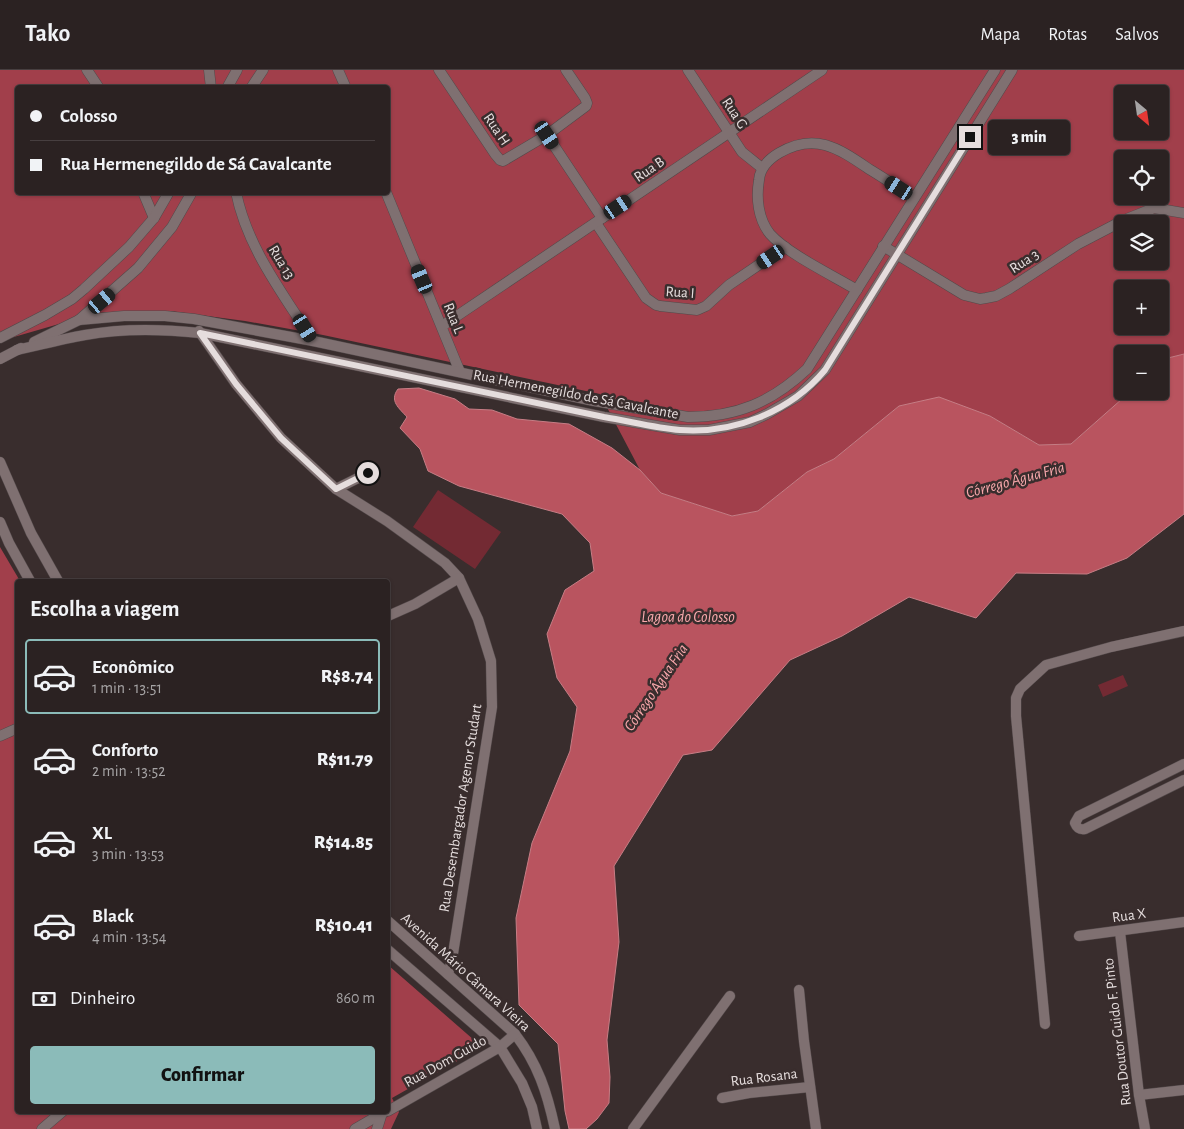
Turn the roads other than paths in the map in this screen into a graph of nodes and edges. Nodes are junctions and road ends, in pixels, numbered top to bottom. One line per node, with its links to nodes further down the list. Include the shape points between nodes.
1 (87, 70): 12 (street)
2 (209, 70): 13 (street)
3 (237, 70): 14 (street)
4 (263, 70): 15 (street)
5 (338, 70): 16 (street)
6 (439, 70): 18 (street, Rua H, via 500,160 506,160)
7 (566, 70): 18 (street, Rua H, via 587,103)
8 (688, 70): 17 (street, Rua G)
9 (822, 70): 17 (street, Rua B)
10 (995, 70): 25 (street, Rua Hermenegildo de Sá Cavalcante)
11 (1012, 70): 31 (street, Rua Hermenegildo de Sá Cavalcante)
12 (97, 85)
13 (211, 85)
14 (229, 85)
15 (253, 85)
16 (345, 85)
17 (730, 132): 19 (street, Rua G, via 742,152); 28 (street, Rua B)
18 (547, 135): 28 (street)
19 (762, 168): 25 (street, via 775,156 794,146 817,144 840,150); 30 (street, via 757,195 762,219 770,234)
20 (144, 195): 27 (street)
21 (167, 195): 27 (street)
22 (190, 195): 34 (street, via 172,227 138,268)
23 (237, 195): 38 (street, Rua 13, via 257,250)
24 (387, 195): 35 (street, Rua L)
25 (914, 198): 29 (street, Rua Hermenegildo de Sá Cavalcante)
26 (1184, 213): 31 (street, Rua 3, via 1154,208 1124,220 1078,244 1009,289 980,299 964,295)
27 (154, 218): 37 (street, via 129,247 72,299)
28 (599, 220): 30 (street, Rua I, via 646,298 660,306 697,310 706,306 729,285); 35 (street, Rua B)
29 (883, 246): 31 (street, Rua 3); 32 (street, Rua Hermenegildo de Sá Cavalcante)
30 (785, 247): 32 (street)
31 (898, 255): 36 (street, Rua Hermenegildo de Sá Cavalcante, via 819,377 798,396 767,414 750,422 709,430 680,430 604,417)
32 (857, 290): 41 (street, Rua Hermenegildo de Sá Cavalcante, via 807,369 777,394 730,413 688,417 594,401)
33 (194, 319): 34 (street, Rua Hermenegildo de Sá Cavalcante, via 124,316); 36 (street, Rua Desembargador Agenor Studart); 38 (street, Rua Hermenegildo de Sá Cavalcante)
34 (79, 320): 39 (street)
35 (442, 326): 41 (street, Rua L)
36 (200, 333): 39 (street, Rua Hermenegildo de Sá Cavalcante, via 169,329 126,330 86,334); 44 (street, Rua Desembargador Agenor Studart, via 236,384 281,438)
37 (0, 338)
38 (313, 341): 41 (street, Rua Hermenegildo de Sá Cavalcante)
39 (17, 350): 40 (street)
40 (0, 359)
41 (460, 372)
42 (0, 462): 48 (street, via 31,533)
43 (368, 473): 44 (street)
44 (336, 489): 46 (street, Rua Desembargador Agenor Studart, via 387,521)
45 (0, 522): 47 (street)
46 (459, 578): 49 (street, via 416,604); 60 (street, Rua Desembargador Agenor Studart, via 478,618 491,661 492,707)
47 (29, 579)
48 (57, 579)
49 (390, 615)
50 (1184, 631): 63 (street, via 1046,665 1020,689 1016,698)
51 (15, 729): 52 (street)
52 (0, 736)
53 (1184, 764): 54 (street, via 1079,816 1075,823 1077,828 1085,829)
54 (1184, 780)
55 (1184, 922): 57 (street, Rua X)
56 (390, 926): 60 (street, Avenida Mário Câmara Vieira)
57 (1120, 932): 58 (street, Rua X); 68 (street, Rua Doutor Guido F. Pinto)
58 (1079, 936)
59 (390, 952): 65 (street)
60 (448, 974): 64 (street, Avenida Mário Câmara Vieira)
61 (799, 990): 66 (street)
62 (730, 996): 79 (street)
63 (1045, 1024)
64 (515, 1034): 65 (street, Rua Dom Guido); 78 (street, Avenida Mário Câmara Vieira, via 542,1080)
65 (500, 1047): 70 (street, Rua Dom Guido); 77 (street, via 522,1082)
66 (810, 1087): 69 (street, Rua Rosana); 80 (street)
67 (1184, 1090): 68 (street)
68 (1139, 1095): 81 (street, Rua Doutor Guido F. Pinto)
69 (722, 1098)
70 (390, 1109)
71 (60, 1114): 74 (street)
72 (381, 1114): 75 (street, Rua Dom Guido)
73 (384, 1114): 76 (street)
74 (45, 1128)
75 (355, 1129)
76 (378, 1129)
77 (537, 1129)
78 (555, 1129)
79 (633, 1129)
80 (816, 1129)
81 (1144, 1129)

